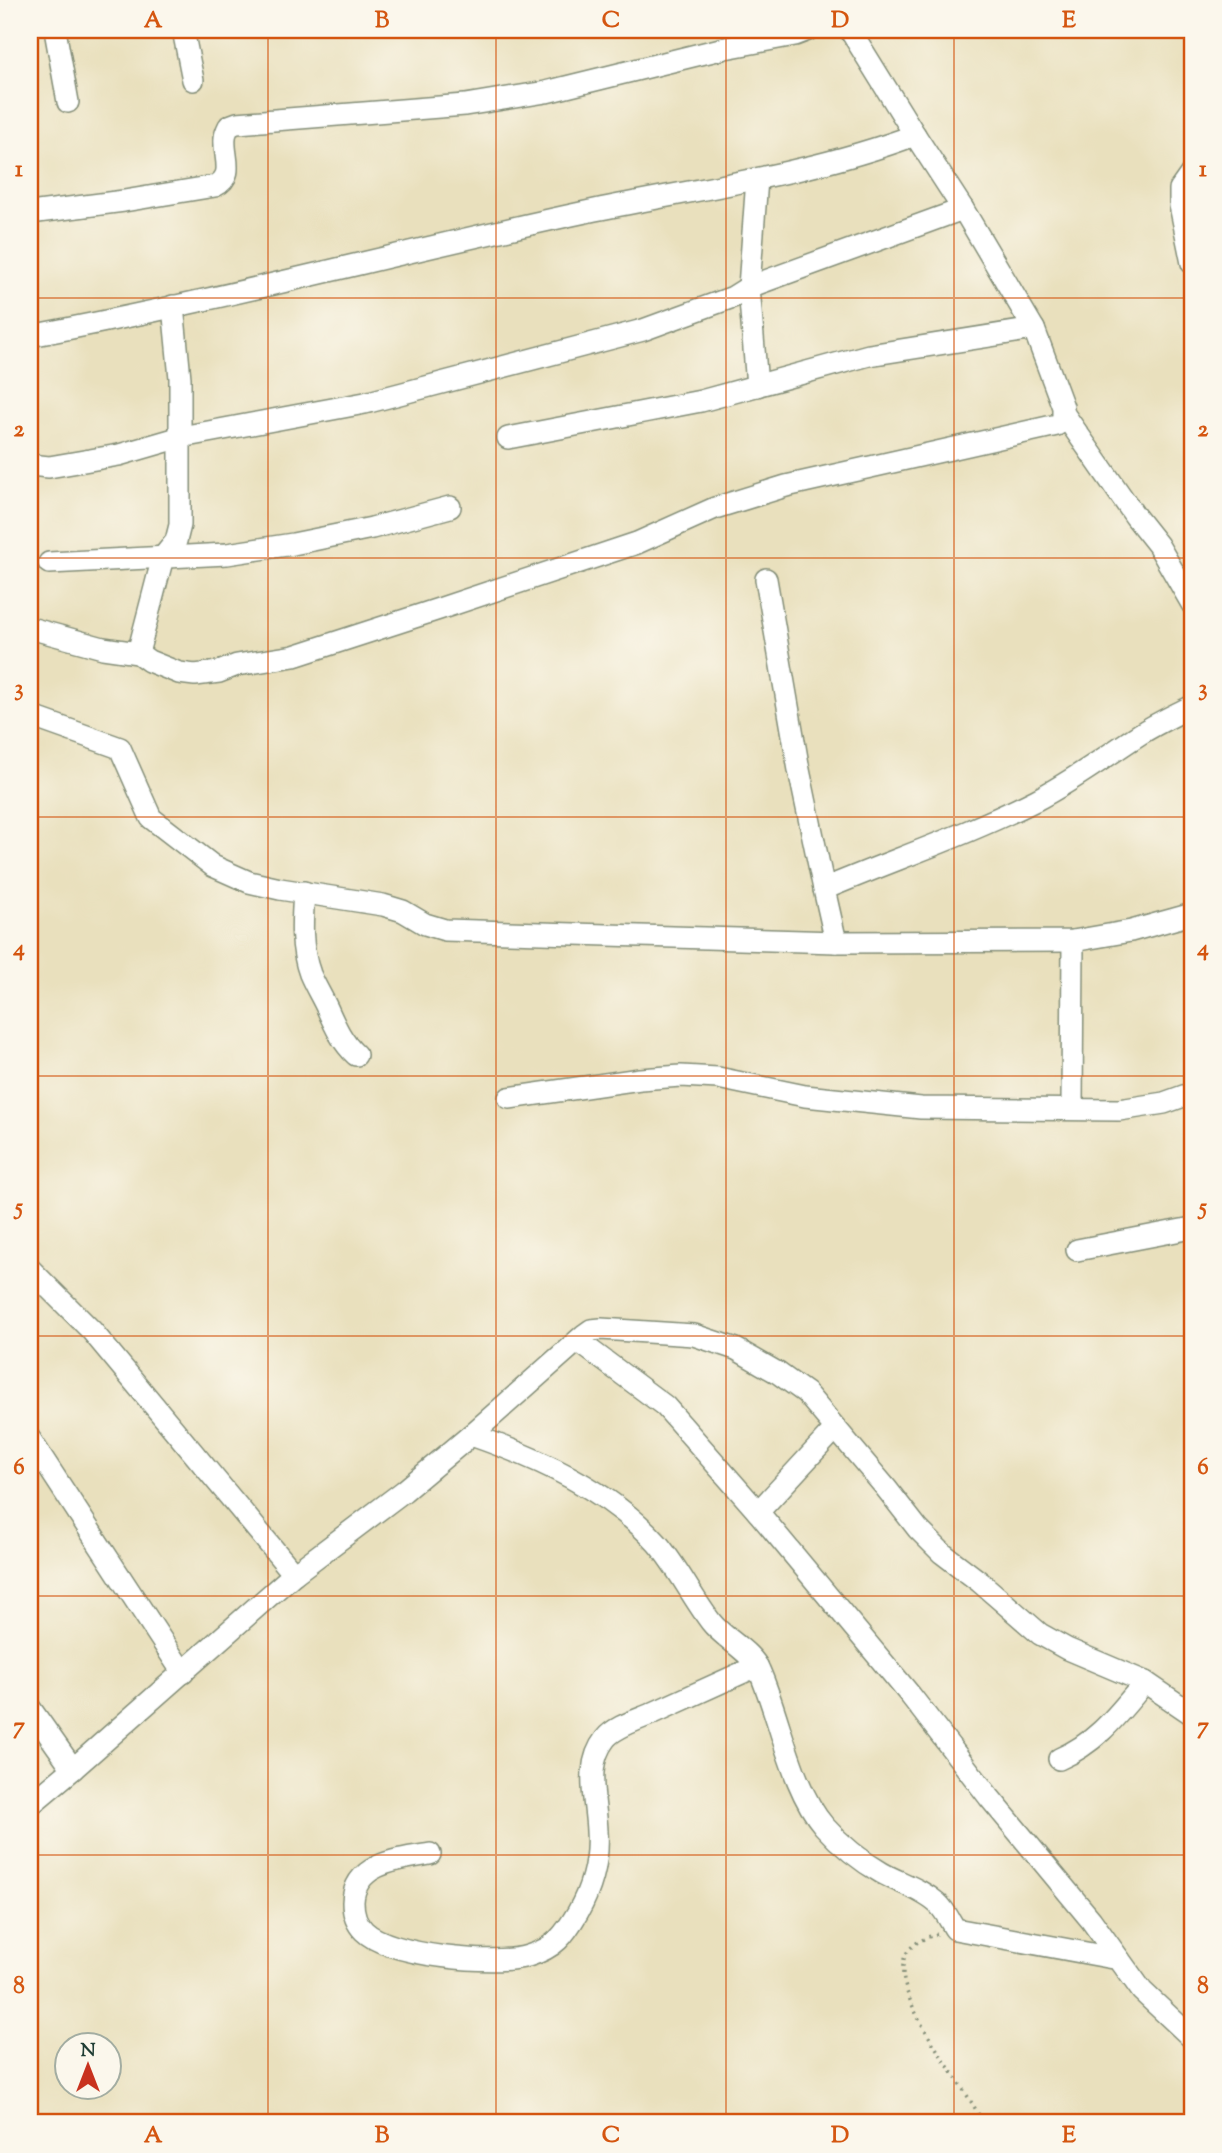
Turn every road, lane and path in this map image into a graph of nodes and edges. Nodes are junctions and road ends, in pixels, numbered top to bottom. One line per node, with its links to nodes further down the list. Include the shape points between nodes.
1 (55, 30): 6 (street)
2 (183, 30): 5 (street)
3 (807, 30): 11 (street, via 546,92 465,105 237,123 229,126 225,137 228,173 215,186)
4 (850, 30): 7 (street)
5 (193, 80)
6 (68, 102)
7 (915, 135): 9 (street, via 837,161); 10 (street)
8 (1192, 172): 12 (street, via 1180,189 1180,205)
9 (757, 179): 13 (street); 14 (street, via 595,210)
10 (963, 209): 13 (street); 15 (street)
11 (30, 213)
12 (1192, 263)
13 (749, 287): 17 (street); 19 (street, via 733,297 630,333 365,403)
14 (173, 306): 16 (street); 19 (street)
15 (1034, 329): 17 (street, via 869,355); 18 (street)
16 (30, 336)
17 (757, 386): 20 (street)
18 (1064, 414): 26 (street, via 1158,545); 28 (street, via 1057,425 739,500 637,543 294,656 195,675 179,673)
19 (181, 437): 21 (street, via 119,455); 23 (street, via 179,533)
20 (508, 438)
21 (30, 466)
22 (450, 507): 23 (street, via 293,544)
23 (163, 557): 24 (street); 28 (street)
24 (49, 563)
25 (766, 579): 31 (street)
26 (1192, 604)
27 (30, 628): 28 (street)
28 (138, 653)
29 (1192, 706): 31 (street, via 987,824)
30 (30, 716): 32 (street, via 120,748 150,818 213,866 249,882)
31 (824, 889): 35 (street)
32 (304, 892): 35 (street, via 383,905 445,930); 36 (street, via 303,940 311,976 340,1036)
33 (1192, 914): 34 (street)
34 (1073, 941): 35 (street); 39 (street)
35 (836, 942)
36 (356, 1055)
37 (1192, 1093): 39 (street, via 1119,1110)
38 (509, 1098): 39 (street, via 681,1076 921,1108)
39 (1072, 1108)
40 (1192, 1227): 41 (street)
41 (1077, 1251)
42 (30, 1269): 48 (street, via 92,1331)
43 (578, 1341): 44 (street, via 591,1330 624,1330 694,1335 736,1349 806,1393); 45 (street); 47 (street, via 665,1406)
44 (835, 1429): 47 (street); 51 (street, via 918,1530 1040,1634)
45 (471, 1435): 48 (street); 49 (street, via 535,1459 615,1506 657,1544 713,1625)
46 (30, 1439): 50 (street)
47 (758, 1512): 59 (street)
48 (294, 1574): 50 (street)
49 (757, 1666): 57 (street, via 607,1736 596,1752 592,1777 597,1832 593,1878 568,1929 552,1947 525,1957 489,1960 418,1953 365,1932 355,1919 357,1881 393,1860); 58 (street, via 797,1776 823,1824 857,1856 939,1904)
50 (183, 1673): 55 (street)
51 (1145, 1682): 53 (street); 54 (street, via 1107,1728 1078,1751)
52 (30, 1707): 55 (street)
53 (1192, 1714)
54 (1059, 1759)
55 (73, 1769): 56 (street)
56 (30, 1805)
57 (430, 1854)
58 (955, 1929): 59 (street); 61 (path, via 920,1940 909,1949 902,1964 906,1992)
59 (1119, 1959): 60 (street, via 1142,1991)
60 (1192, 2038)
61 (983, 2123)

